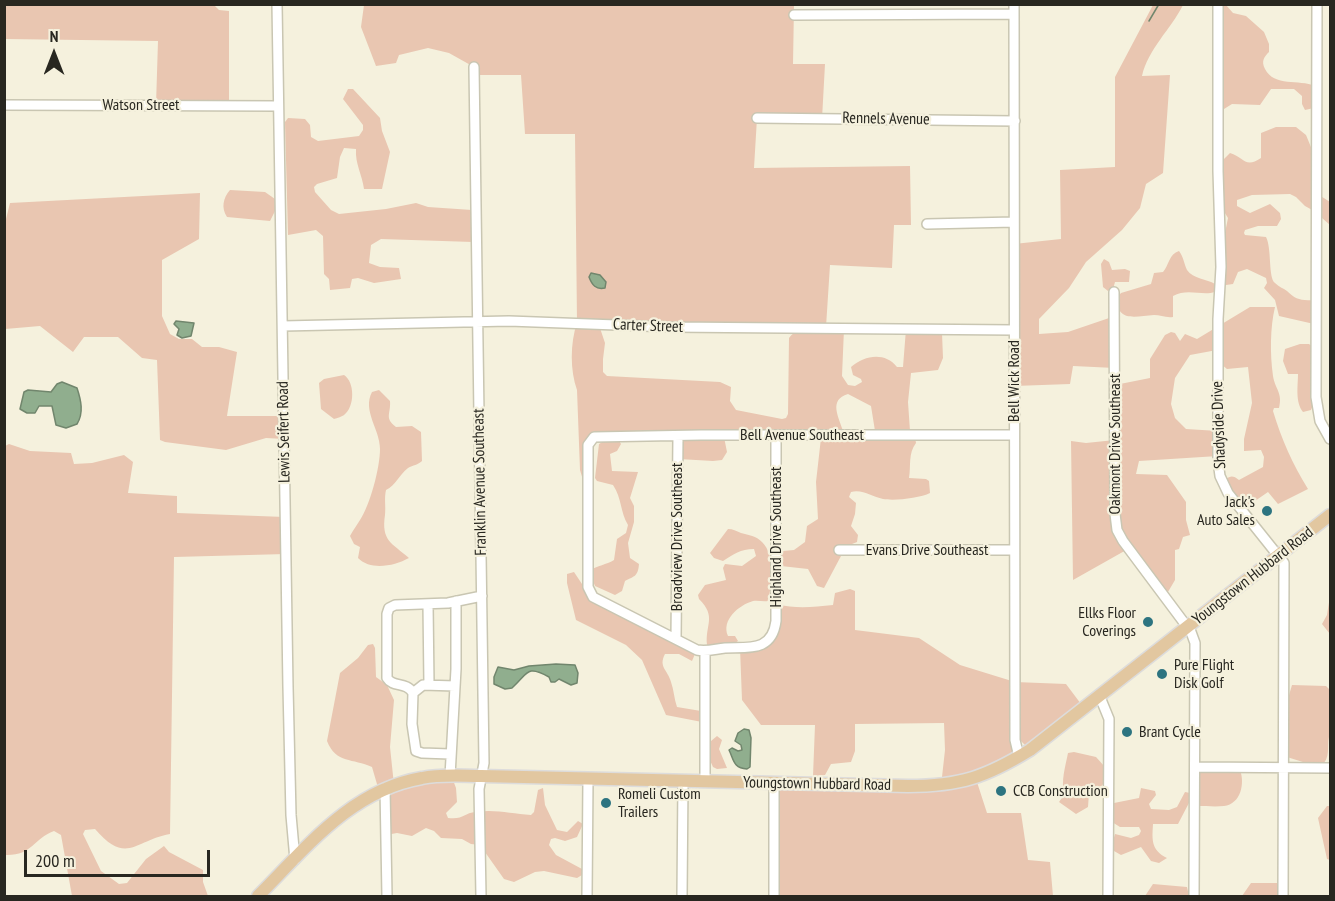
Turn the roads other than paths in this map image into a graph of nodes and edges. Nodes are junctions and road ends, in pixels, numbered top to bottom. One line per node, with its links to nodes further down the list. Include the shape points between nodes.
1 (277, 4): 8 (street, Lewis Seifert Road)
2 (1218, 4): 24 (street, Shadyside Drive, via 1219,469 1228,493)
3 (1317, 4): 20 (street, via 1316,397 1320,421)
4 (1014, 9): 5 (street); 10 (street, Bell Wick Road)
5 (794, 15)
6 (474, 67): 14 (street, Franklin Avenue Southeast)
7 (4, 105): 8 (street, Watson Street)
8 (278, 106): 15 (street, Lewis Seifert Road)
9 (757, 118): 10 (street, Rennels Avenue)
10 (1015, 121): 11 (street, Bell Wick Road)
11 (1014, 222): 12 (street); 16 (street, Bell Wick Road)
12 (927, 224)
13 (1114, 292): 28 (street, Oakmont Drive Southeast, via 1117,530)
14 (477, 322): 15 (street, Carter Street); 16 (street, Carter Street); 25 (street, Franklin Avenue Southeast)
15 (283, 326): 47 (street, Lewis Seifert Road, via 288,698)
16 (1014, 330): 18 (street, Bell Wick Road)
17 (776, 435): 18 (street, Bell Avenue Southeast); 19 (street, Bell Avenue Southeast); 30 (street, Highland Drive Southeast, via 776,621 770,638 757,646)
18 (1014, 435): 23 (street, Bell Wick Road)
19 (678, 436): 29 (street, Broadview Drive Southeast); 29 (street, Bell Avenue Southeast, via 597,436 588,445 590,593)
20 (1330, 439)
21 (1330, 515): 24 (main road, Youngstown Hubbard Road)
22 (839, 550): 23 (street, Evans Drive Southeast)
23 (1014, 550): 36 (street, Bell Wick Road, via 1015,740)
24 (1279, 556): 28 (main road, Youngstown Hubbard Road); 38 (street, Shadyside Drive, via 1284,563)
25 (482, 596): 26 (street); 41 (street, Franklin Avenue Southeast)
26 (456, 602): 27 (street); 32 (street)
27 (428, 604): 31 (street); 33 (street, via 396,605 387,614 387,678 391,683 407,686)
28 (1188, 628): 34 (main road, Youngstown Hubbard Road); 37 (street, Oakmont Drive Southeast, via 1195,643)
29 (675, 638): 30 (street)
30 (705, 651): 44 (street)
31 (429, 685): 32 (street); 33 (street)
32 (455, 686): 35 (street)
33 (413, 693): 35 (street, via 416,751)
34 (1100, 696): 36 (main road, Youngstown Hubbard Road); 55 (street, via 1109,719)
35 (450, 754): 40 (street)
36 (1019, 757): 45 (main road, Youngstown Hubbard Road, via 986,775 942,786)
37 (1195, 767): 38 (street); 48 (street, Oakmont Drive Southeast)
38 (1283, 768): 39 (street); 56 (street, Shadyside Drive)
39 (1330, 768)
40 (450, 776): 41 (main road, Youngstown Hubbard Road); 46 (main road, Youngstown Hubbard Road, via 422,777)
41 (481, 776): 42 (main road, Youngstown Hubbard Road); 51 (street, Franklin Avenue Southeast)
42 (588, 779): 43 (main road, Youngstown Hubbard Road); 52 (street)
43 (683, 781): 44 (main road, Youngstown Hubbard Road); 53 (street)
44 (705, 781): 45 (main road, Youngstown Hubbard Road)
45 (774, 784): 54 (street)
46 (385, 788): 47 (main road, Youngstown Hubbard Road, via 351,807); 50 (street)
47 (295, 860): 49 (main road, Youngstown Hubbard Road)
48 (1194, 896)
49 (258, 897)
50 (387, 897)
51 (481, 897)
52 (587, 897)
53 (682, 897)
54 (774, 897)
55 (1108, 897)
56 (1283, 897)

